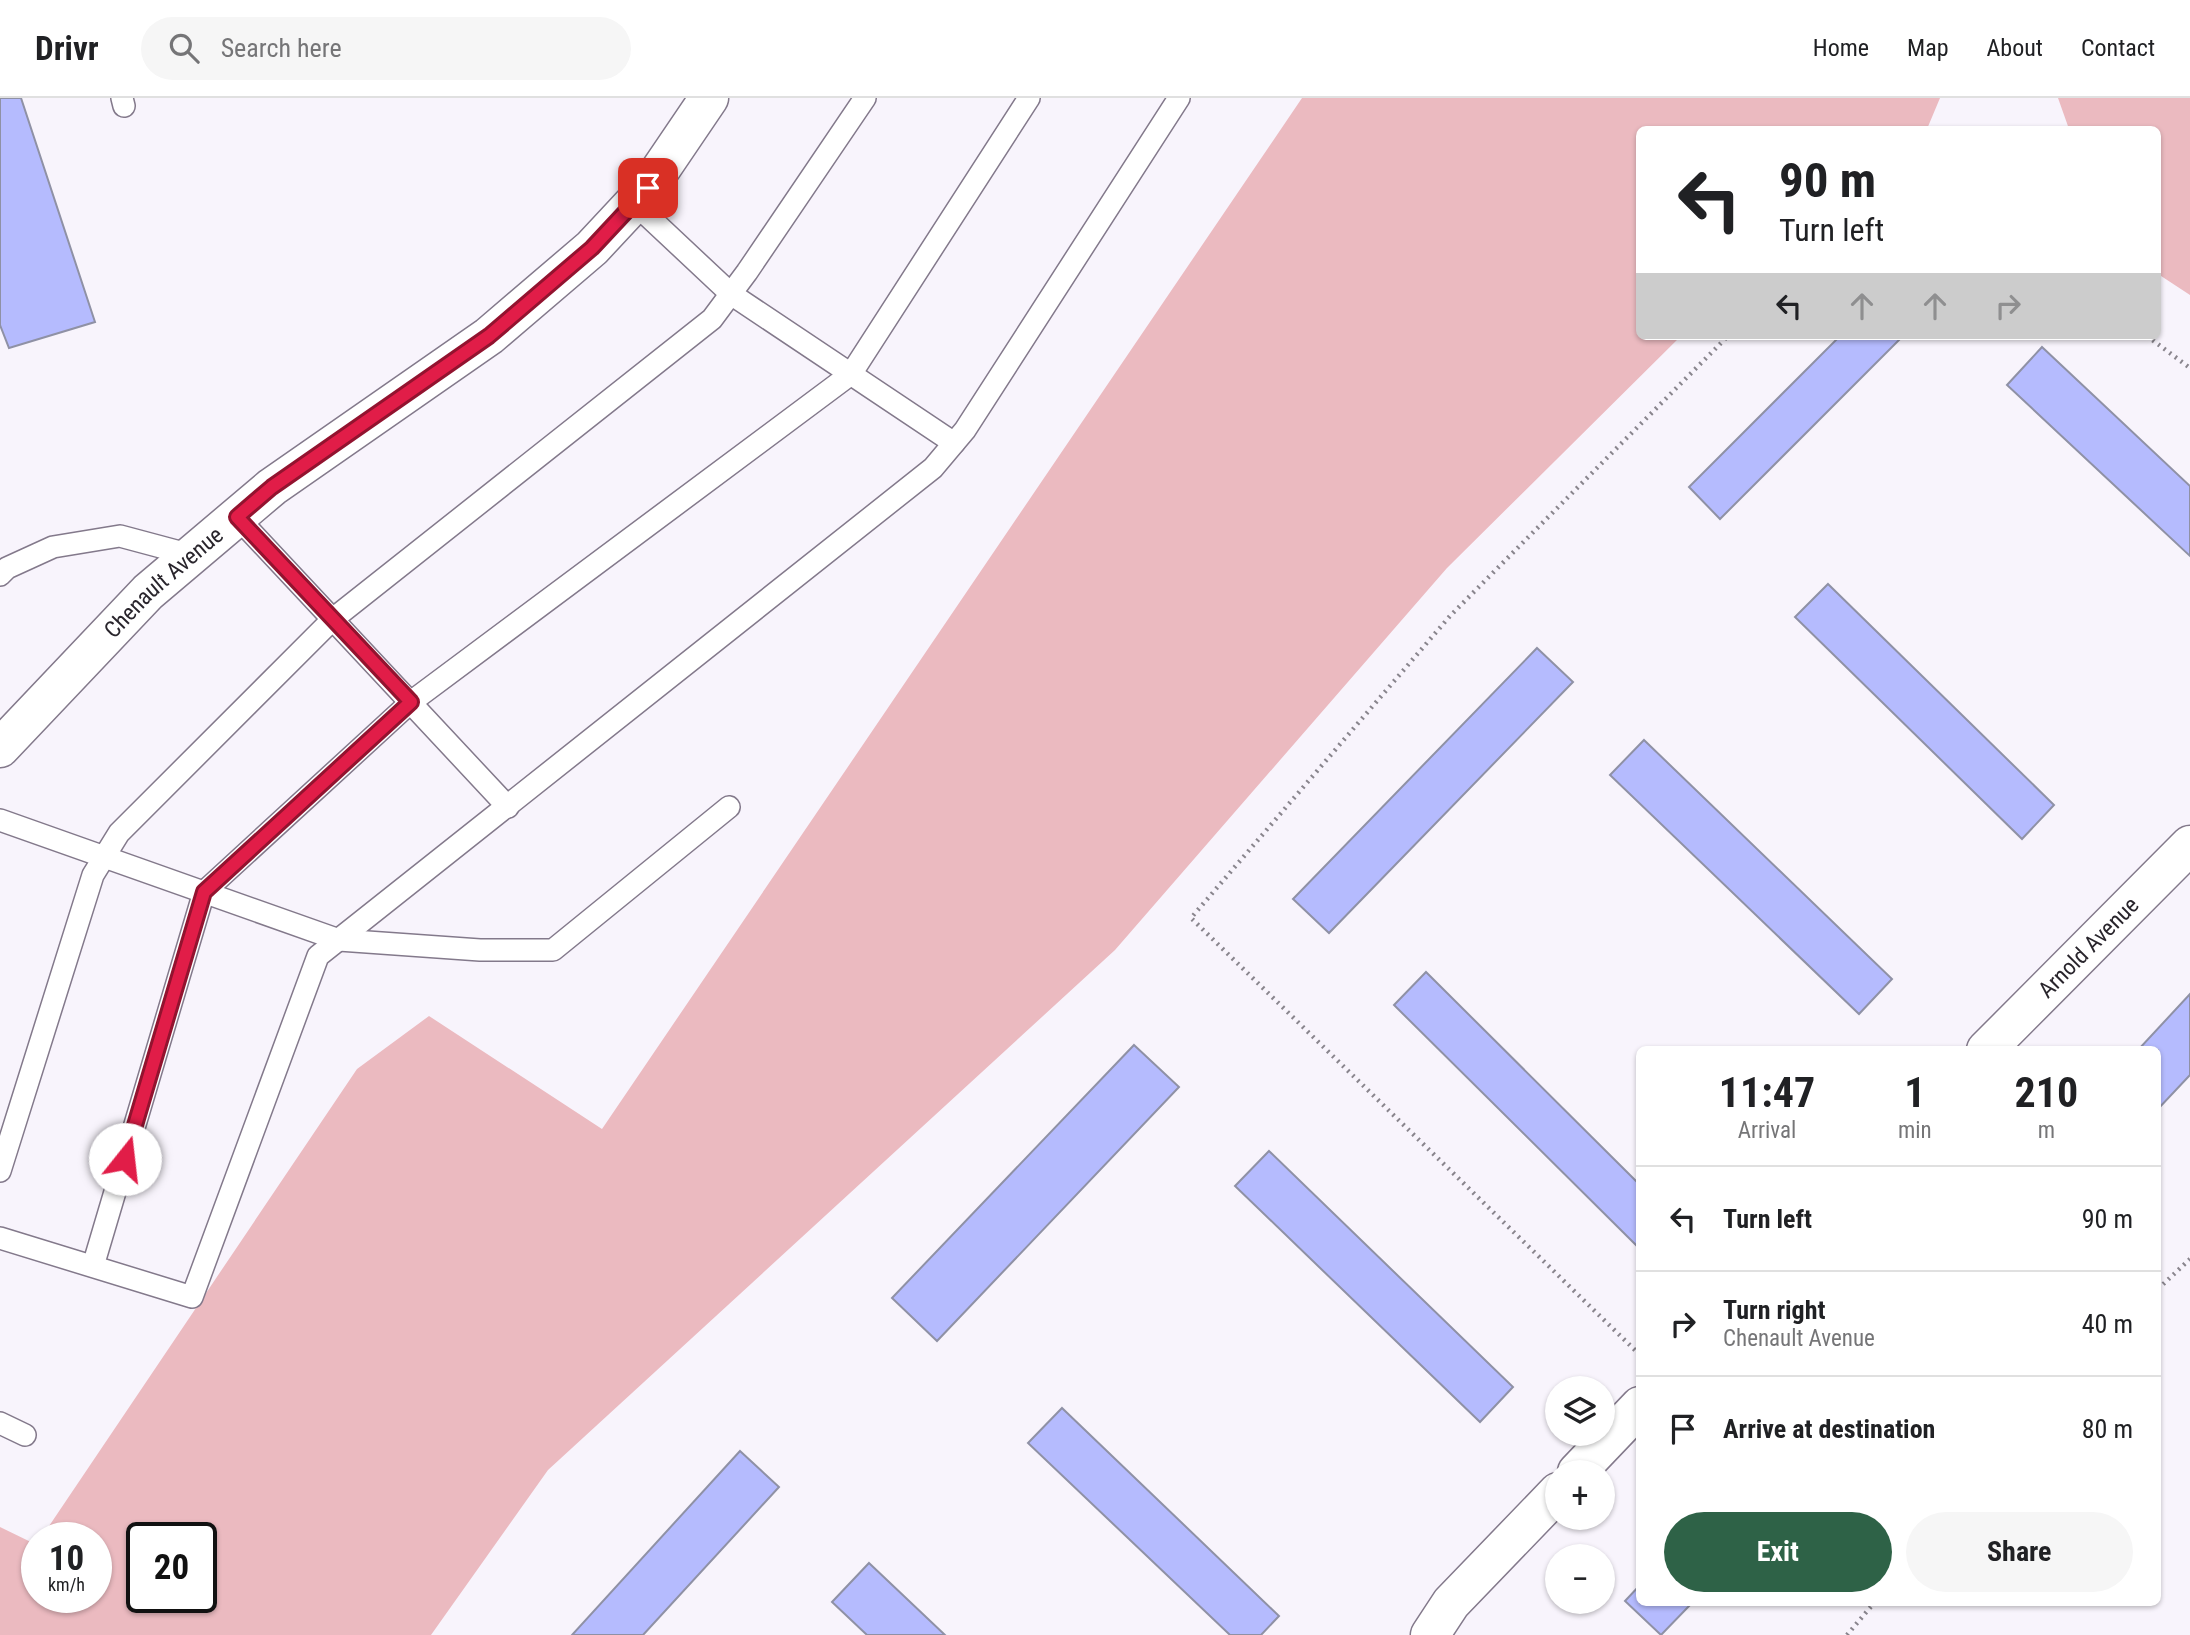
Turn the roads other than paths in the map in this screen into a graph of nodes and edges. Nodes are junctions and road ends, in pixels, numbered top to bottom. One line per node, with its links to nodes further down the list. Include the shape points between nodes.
1 (709, 98): 5 (street, Chenault Avenue)
2 (865, 98): 6 (lane)
3 (1029, 98): 7 (lane)
4 (1179, 98): 8 (lane)
5 (634, 203): 6 (lane); 9 (street, Chenault Avenue, via 592,248 489,336 272,487)
6 (731, 294): 7 (lane); 12 (lane, via 712,319)
7 (850, 374): 8 (lane); 13 (lane)
8 (954, 443): 15 (lane, via 933,468)
9 (237, 517): 10 (street, Chenault Avenue); 12 (lane)
10 (191, 555): 11 (lane, via 120,536 53,547); 14 (street, Chenault Avenue, via 148,592)
11 (0, 575)
12 (333, 618): 13 (lane); 19 (lane, via 119,833)
13 (411, 702): 15 (lane); 20 (lane)
14 (0, 748)
15 (508, 807): 21 (lane)
16 (729, 807): 21 (lane, via 553,950)
17 (0, 820): 19 (lane)
18 (2190, 845): 22 (street, Arnold Avenue)
19 (105, 856): 20 (lane); 23 (lane, via 93,875)
20 (204, 892): 21 (lane); 25 (lane)
21 (339, 940): 25 (lane, via 318,956 192,1297)
22 (1990, 1046)
23 (0, 1171)
24 (0, 1238): 25 (lane)
25 (93, 1266)
26 (1636, 1410): 29 (street)
27 (0, 1423): 28 (lane)
28 (25, 1435)
29 (1588, 1460)
30 (1545, 1505): 31 (street, via 1451,1603)
31 (1430, 1635)

